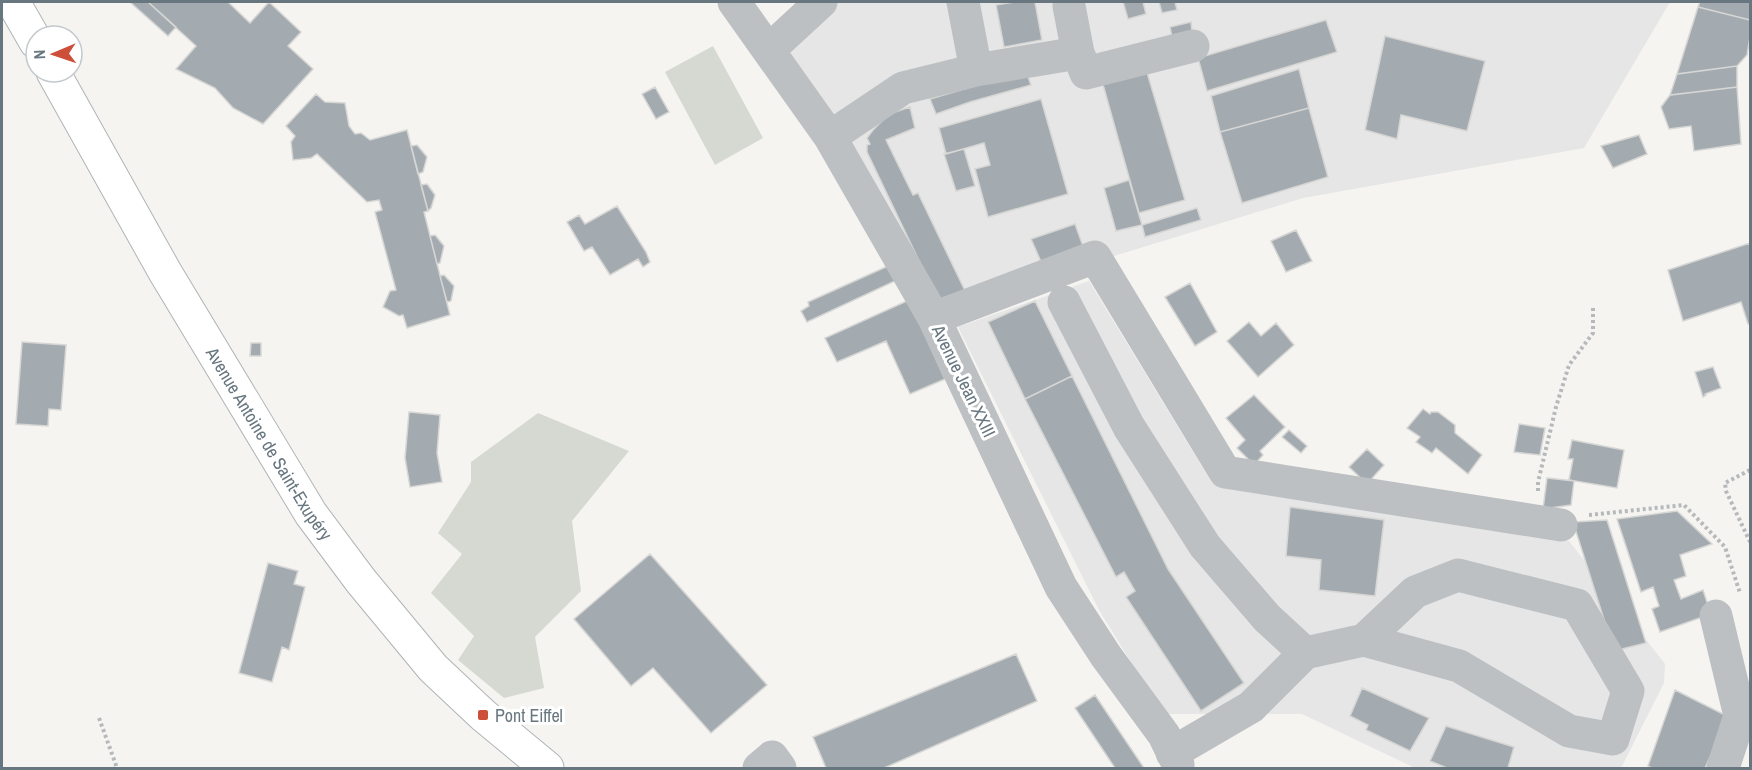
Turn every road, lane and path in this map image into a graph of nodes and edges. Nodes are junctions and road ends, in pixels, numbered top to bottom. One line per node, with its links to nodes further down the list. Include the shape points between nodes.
1 (13, 2): 6 (main road)
2 (734, 2): 8 (street, Avenue Jean XXIII)
3 (820, 2): 8 (street)
4 (963, 2): 10 (street)
5 (1069, 6): 9 (street)
6 (26, 24)
7 (1193, 46): 9 (street, via 1086,73)
8 (769, 50): 12 (street, Avenue Jean XXIII)
9 (1078, 53): 10 (street)
10 (976, 70): 12 (street, via 903,88)
11 (60, 84): 25 (main road, Avenue Antoine de Saint-Exupéry, via 165,272 312,514 433,668)
12 (830, 137): 15 (street, Avenue Jean XXIII)
13 (1064, 302): 21 (street, via 1129,427 1205,546 1267,618)
14 (1593, 307): 17 (path, via 1593,333 1569,365 1538,482)
15 (934, 318): 17 (street, via 1095,258 1225,472); 23 (street, Avenue Jean XXIII, via 1061,587 1164,735)
16 (1750, 470): 18 (path, via 1725,483)
17 (1550, 523): 19 (path, via 1577,516 1684,505 1725,547)
18 (1750, 542)
19 (1729, 607): 28 (street, via 1740,716)
20 (1364, 640): 20 (street, via 1459,666 1569,731 1613,739 1628,691 1577,605 1458,575 1416,592); 21 (street)
21 (1305, 653): 23 (street, via 1251,707)
22 (99, 718): 24 (path)
23 (1175, 760)
24 (117, 768)
25 (547, 768)
26 (759, 768): 27 (street, via 772,757)
27 (780, 768)
28 (1723, 768)

